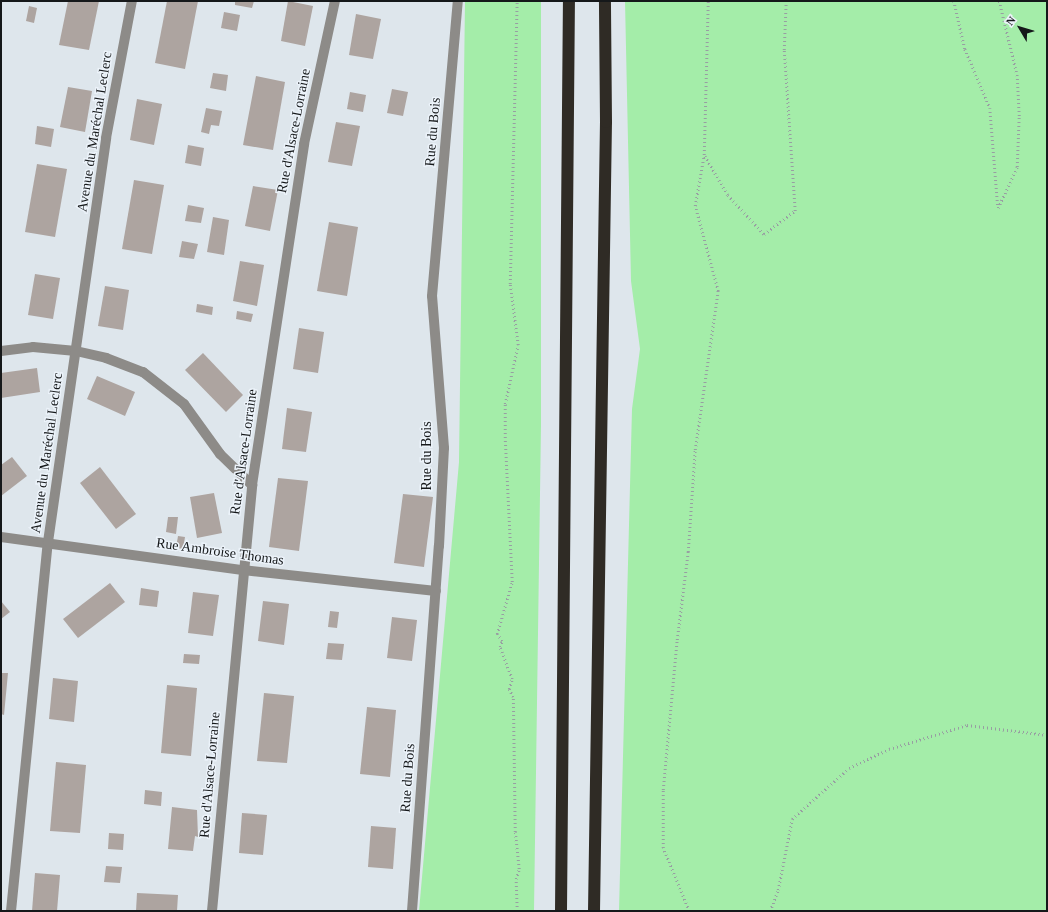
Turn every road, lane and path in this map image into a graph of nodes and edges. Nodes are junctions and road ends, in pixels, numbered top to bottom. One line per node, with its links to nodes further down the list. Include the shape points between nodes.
1 (132, 1): 13 (street, Avenue du Maréchal Leclerc, via 106,138)
2 (335, 1): 14 (street, Rue d'Alsace-Lorraine, via 304,144)
3 (458, 1): 18 (street, Rue du Bois, via 432,296 444,448)
4 (517, 1): 23 (path, via 510,284 518,345 505,404 512,582 497,634 502,640 500,647 512,678 509,688 513,697 515,824 519,869 516,880)
5 (569, 1): 24 (highway)
6 (605, 1): 25 (highway, via 606,122)
7 (708, 1): 11 (path)
8 (786, 1): 11 (path, via 784,50 795,211 764,234 728,195)
9 (954, 1): 10 (path, via 965,49 990,108 998,208 1017,167 1019,116 1017,76)
10 (999, 1)
11 (704, 155): 26 (path, via 695,206 718,291 695,450 688,552 663,790 663,848)
12 (1, 351): 13 (street, via 33,347)
13 (76, 351): 14 (street, via 106,358 143,372 184,404 220,454); 16 (street, Avenue du Maréchal Leclerc)
14 (252, 485): 17 (street, Rue d'Alsace-Lorraine)
15 (1, 537): 16 (street, Rue Ambroise Thomas)
16 (48, 542): 17 (street, Rue Ambroise Thomas); 20 (street, Avenue du Maréchal Leclerc)
17 (243, 570): 18 (street, Rue Ambroise Thomas); 21 (street, Rue d'Alsace-Lorraine)
18 (436, 591): 22 (street, Rue du Bois)
19 (1047, 735): 27 (path, via 966,725 889,749 849,768 792,819 778,890)
20 (11, 911)
21 (212, 911)
22 (412, 911)
23 (517, 911)
24 (561, 911)
25 (594, 911)
26 (689, 911)
27 (770, 911)

